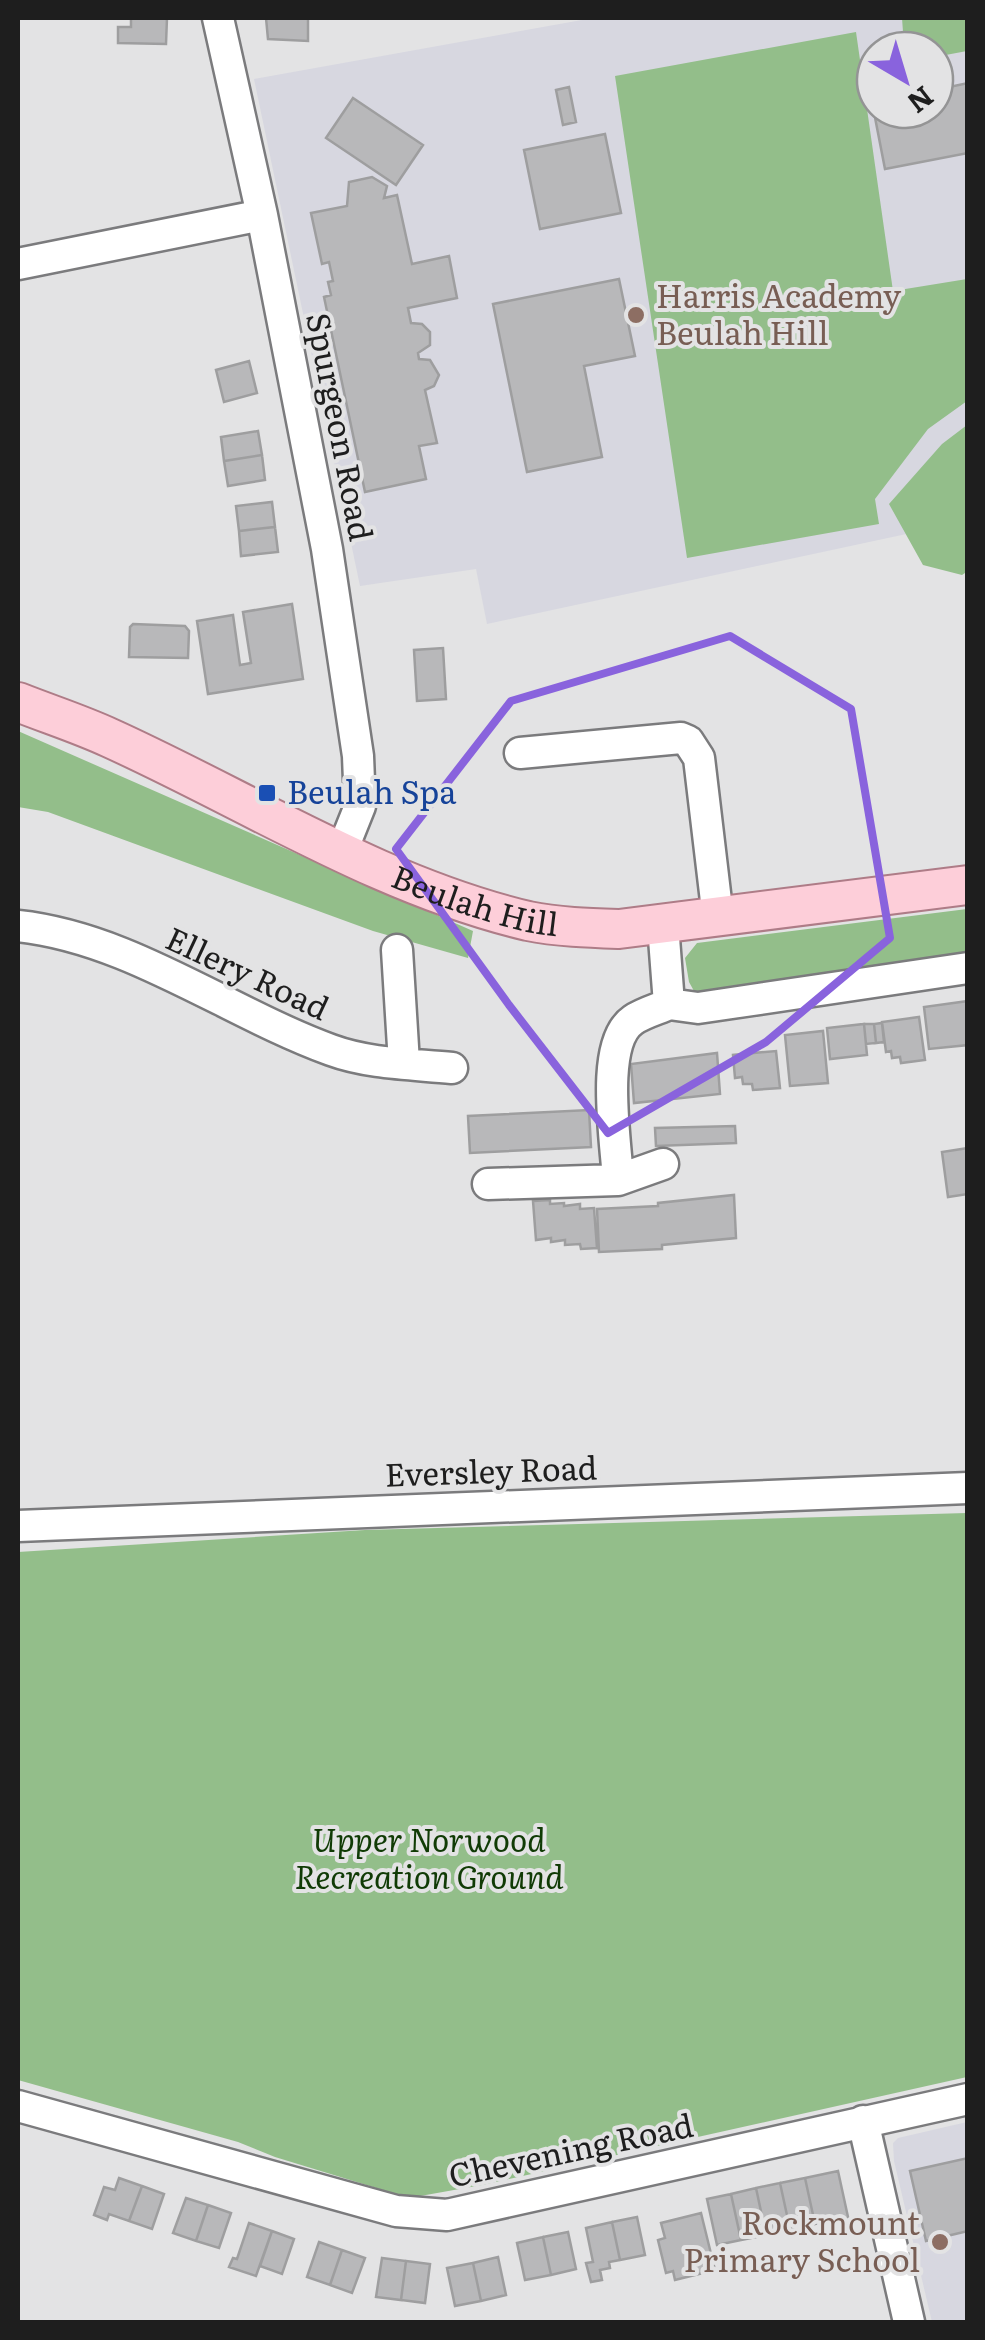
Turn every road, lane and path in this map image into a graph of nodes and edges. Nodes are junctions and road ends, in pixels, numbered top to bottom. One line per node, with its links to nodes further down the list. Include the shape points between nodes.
1 (218, 18): 2 (street, Spurgeon Road)
2 (262, 215): 3 (street); 6 (street, Spurgeon Road, via 327,549 358,756 360,806)
3 (18, 264)
4 (18, 702): 6 (main road, Beulah Hill, via 108,736)
5 (520, 754): 8 (street, via 688,741 699,758)
6 (342, 851): 9 (main road, Beulah Hill, via 530,921)
7 (968, 885): 8 (main road, Beulah Hill)
8 (718, 918): 9 (main road, Beulah Hill)
9 (662, 925): 13 (street)
10 (18, 926): 14 (street, Ellery Road, via 120,955 329,1049)
11 (397, 950): 14 (street)
12 (968, 968): 13 (street, via 698,1008)
13 (669, 1004): 17 (street, via 632,1020 612,1056)
14 (404, 1063): 15 (street, Ellery Road)
15 (452, 1068)
16 (663, 1164): 17 (street)
17 (618, 1180): 18 (street)
18 (488, 1184)
19 (968, 1488): 20 (street, Eversley Road)
20 (18, 1526)
21 (968, 2099): 23 (street, Chevening Road)
22 (18, 2106): 23 (street, Chevening Road, via 396,2210 447,2215)
23 (863, 2121): 24 (street)
24 (909, 2322)

